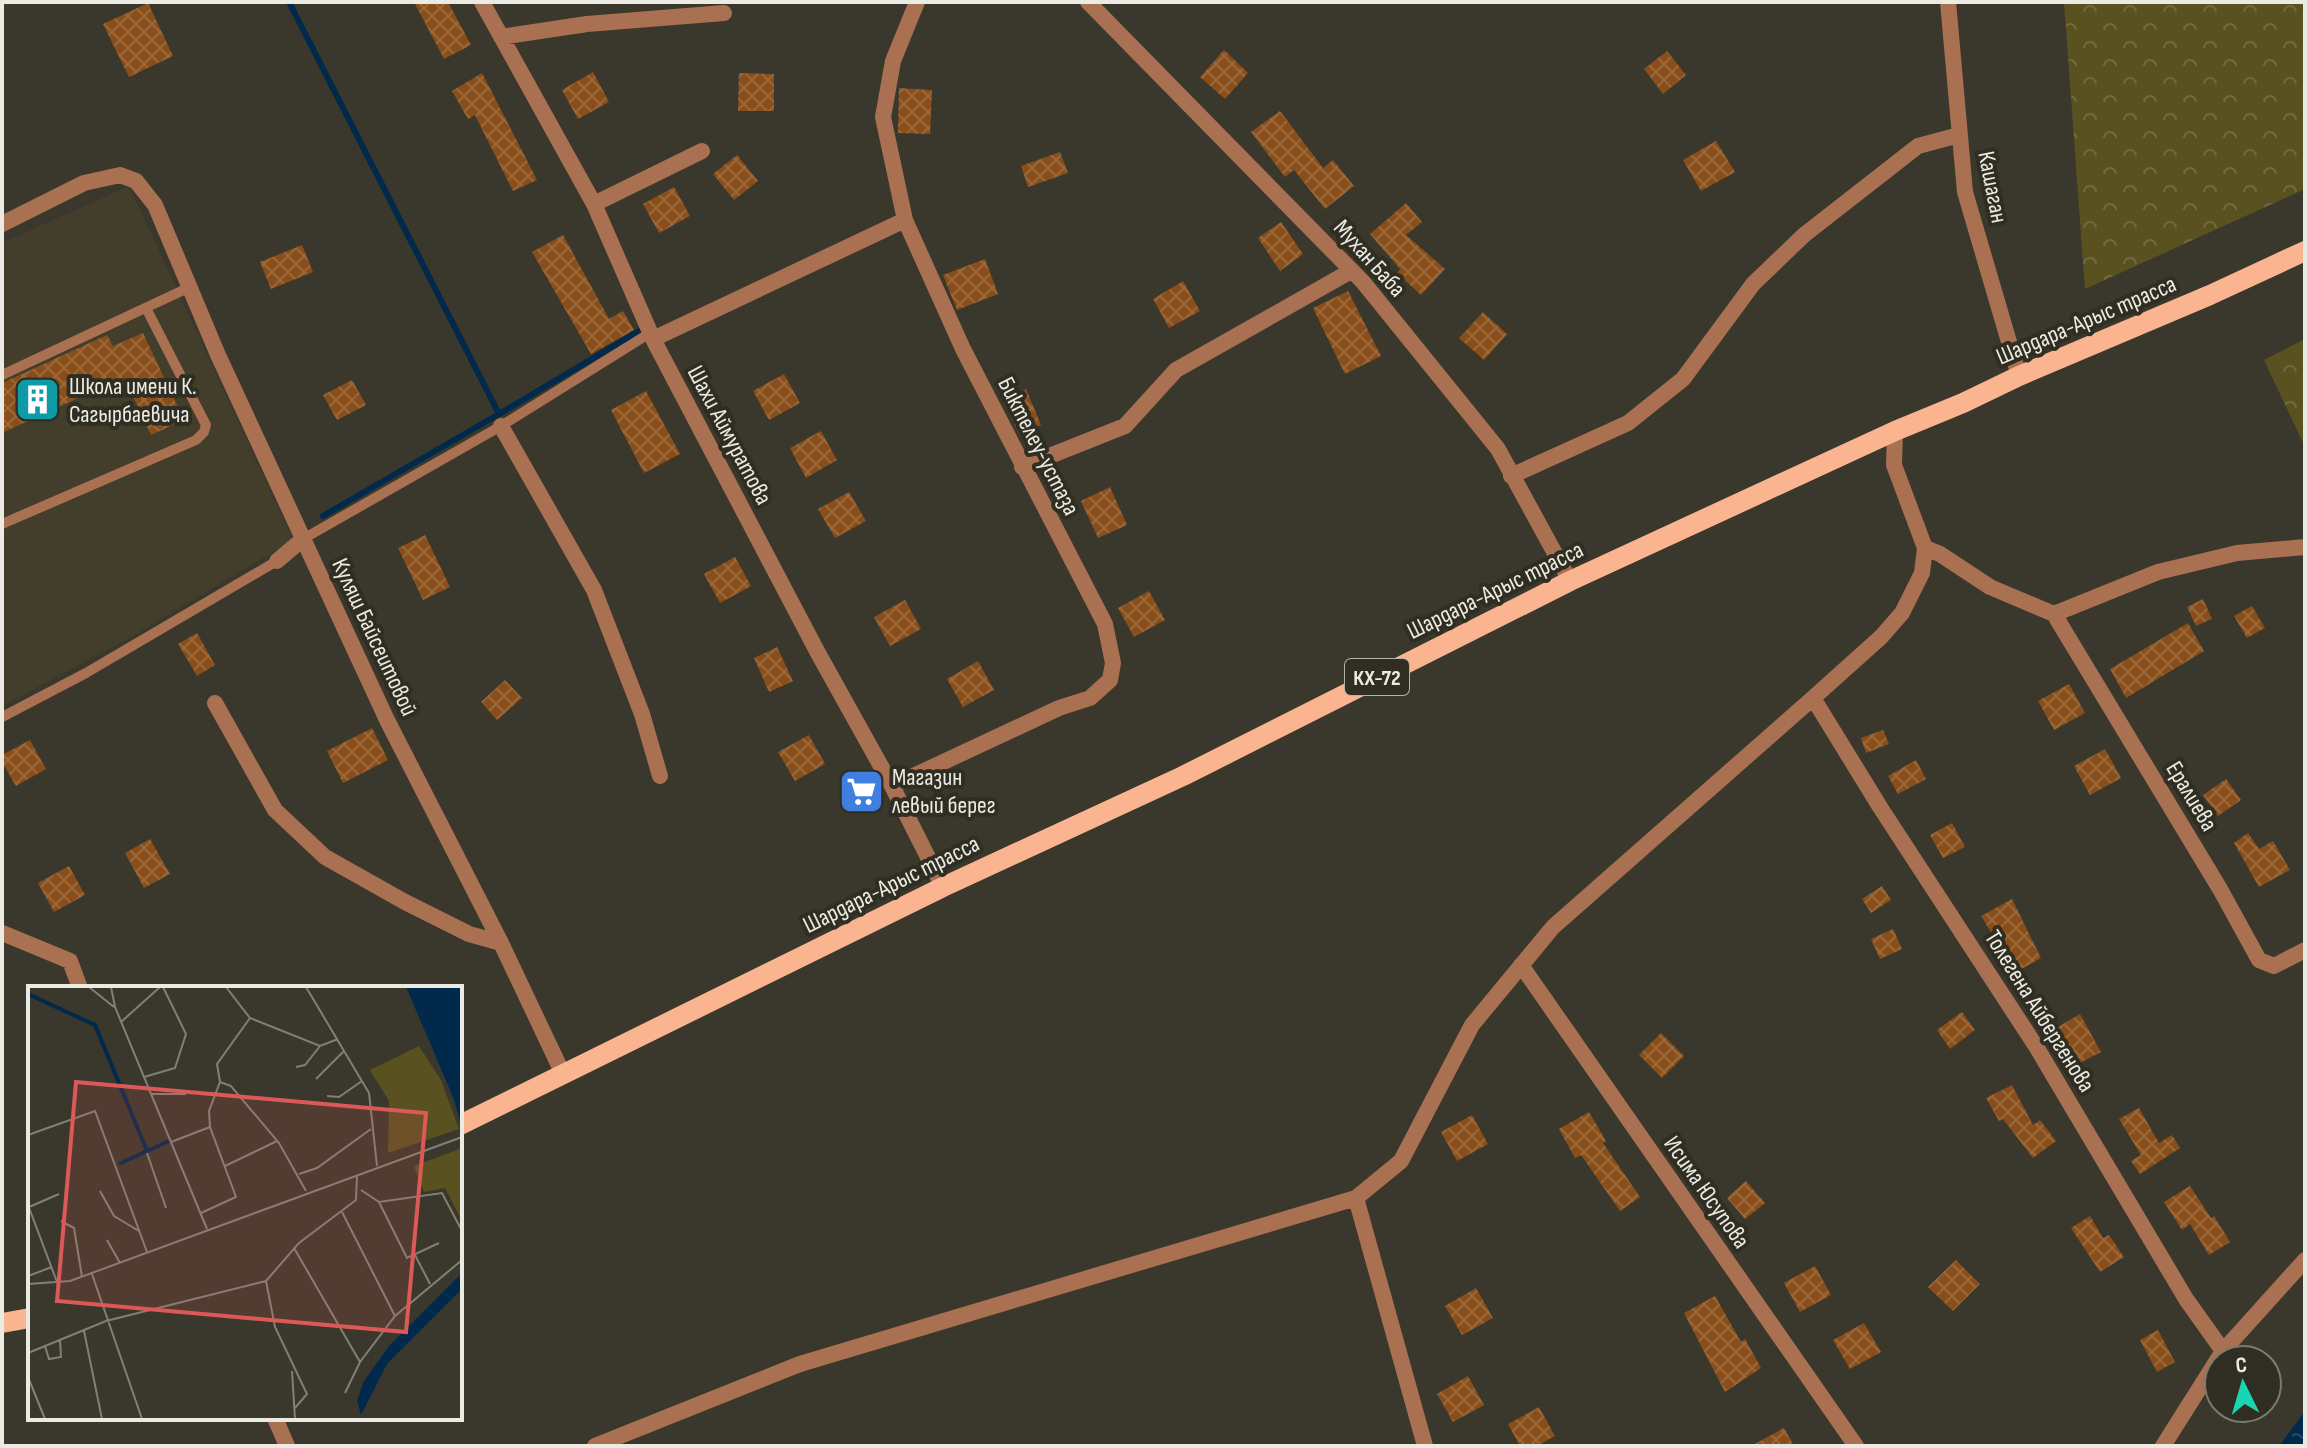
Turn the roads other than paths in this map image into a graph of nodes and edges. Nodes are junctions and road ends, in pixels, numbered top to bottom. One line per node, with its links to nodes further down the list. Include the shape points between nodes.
1 (482, 2): 6 (street, Шахи Аймуратова)
2 (917, 2): 10 (street, Биктелеу-устаза, via 893,61 883,117)
3 (1088, 2): 13 (street, Мухан Баба)
4 (1948, 2): 7 (street, Кашаган)
5 (724, 13): 6 (street)
6 (501, 37): 9 (street, Шахи Аймуратова)
7 (1959, 135): 18 (street, Кашаган, via 1965,192); 22 (street, via 1918,146 1804,235 1753,284 1683,379 1628,423)
8 (702, 151): 9 (street)
9 (594, 204): 16 (street, Шахи Аймуратова)
10 (905, 220): 16 (street); 21 (street, Биктелеу-устаза)
11 (2, 224): 14 (street, Куляш Байсеитовой, via 84,183 120,175 136,181 155,205)
12 (2305, 251): 18 (main road, Шардара-Арыс трасса / КХ-72)
13 (1351, 271): 21 (street, via 1176,370 1125,426); 22 (street, Мухан Баба, via 1498,449)
14 (190, 287): 15 (lane); 24 (street, Куляш Байсеитовой)
15 (146, 308): 17 (lane); 23 (lane, via 206,425 204,432)
16 (652, 336): 19 (lane); 34 (street, Шахи Аймуратова)
17 (2, 375)
18 (2019, 376): 20 (main road, Шардара-Арыс трасса / КХ-72)
19 (501, 426): 24 (lane); 33 (street, via 594,590)
20 (1895, 431): 26 (street, via 1894,465); 28 (main road, Шардара-Арыс трасса / КХ-72)
21 (1022, 467): 34 (street, Биктелеу-устаза, via 1105,624 1113,663 1110,680 1090,698)
22 (1511, 476): 28 (street, Мухан Баба)
23 (2, 524)
24 (303, 539): 27 (street); 37 (street, Куляш Байсеитовой, via 387,720)
25 (2305, 547): 29 (street, via 2237,553 2158,572)
26 (1925, 548): 29 (street, via 1990,587); 30 (street, via 1922,573 1902,613)
27 (277, 561): 32 (lane)
28 (1570, 581): 35 (main road, Шардара-Арыс трасса / КХ-72, via 1183,776)
29 (2054, 614): 38 (street, Ералиева, via 2259,960 2274,966)
30 (1813, 698): 39 (street, via 1553,927); 47 (street, Толегена Айбергенова)
31 (215, 703): 37 (street, via 275,810 325,857 469,934)
32 (2, 717)
33 (660, 776)
34 (892, 786): 35 (street, Шахи Аймуратова)
35 (943, 887): 41 (main road, Шардара-Арыс трасса / КХ-72)
36 (2, 933): 40 (street, via 70,961)
37 (501, 943): 41 (street, Куляш Байсеитовой)
38 (2305, 950)
39 (1521, 965): 43 (street, via 1472,1025 1401,1161); 54 (street, Исима Юсупова)
40 (79, 986)
41 (563, 1074): 42 (main road, Шардара-Арыс трасса / КХ-72)
42 (462, 1124)
43 (1356, 1198): 52 (street, via 800,1364); 53 (street)
44 (2305, 1260): 48 (street)
45 (28, 1318): 46 (main road)
46 (2, 1323)
47 (2218, 1344)
48 (2229, 1344)
49 (2203, 1383): 55 (street)
50 (276, 1420): 51 (street)
51 (287, 1446)
52 (595, 1446)
53 (1425, 1446)
54 (1856, 1446)
55 (2163, 1446)

